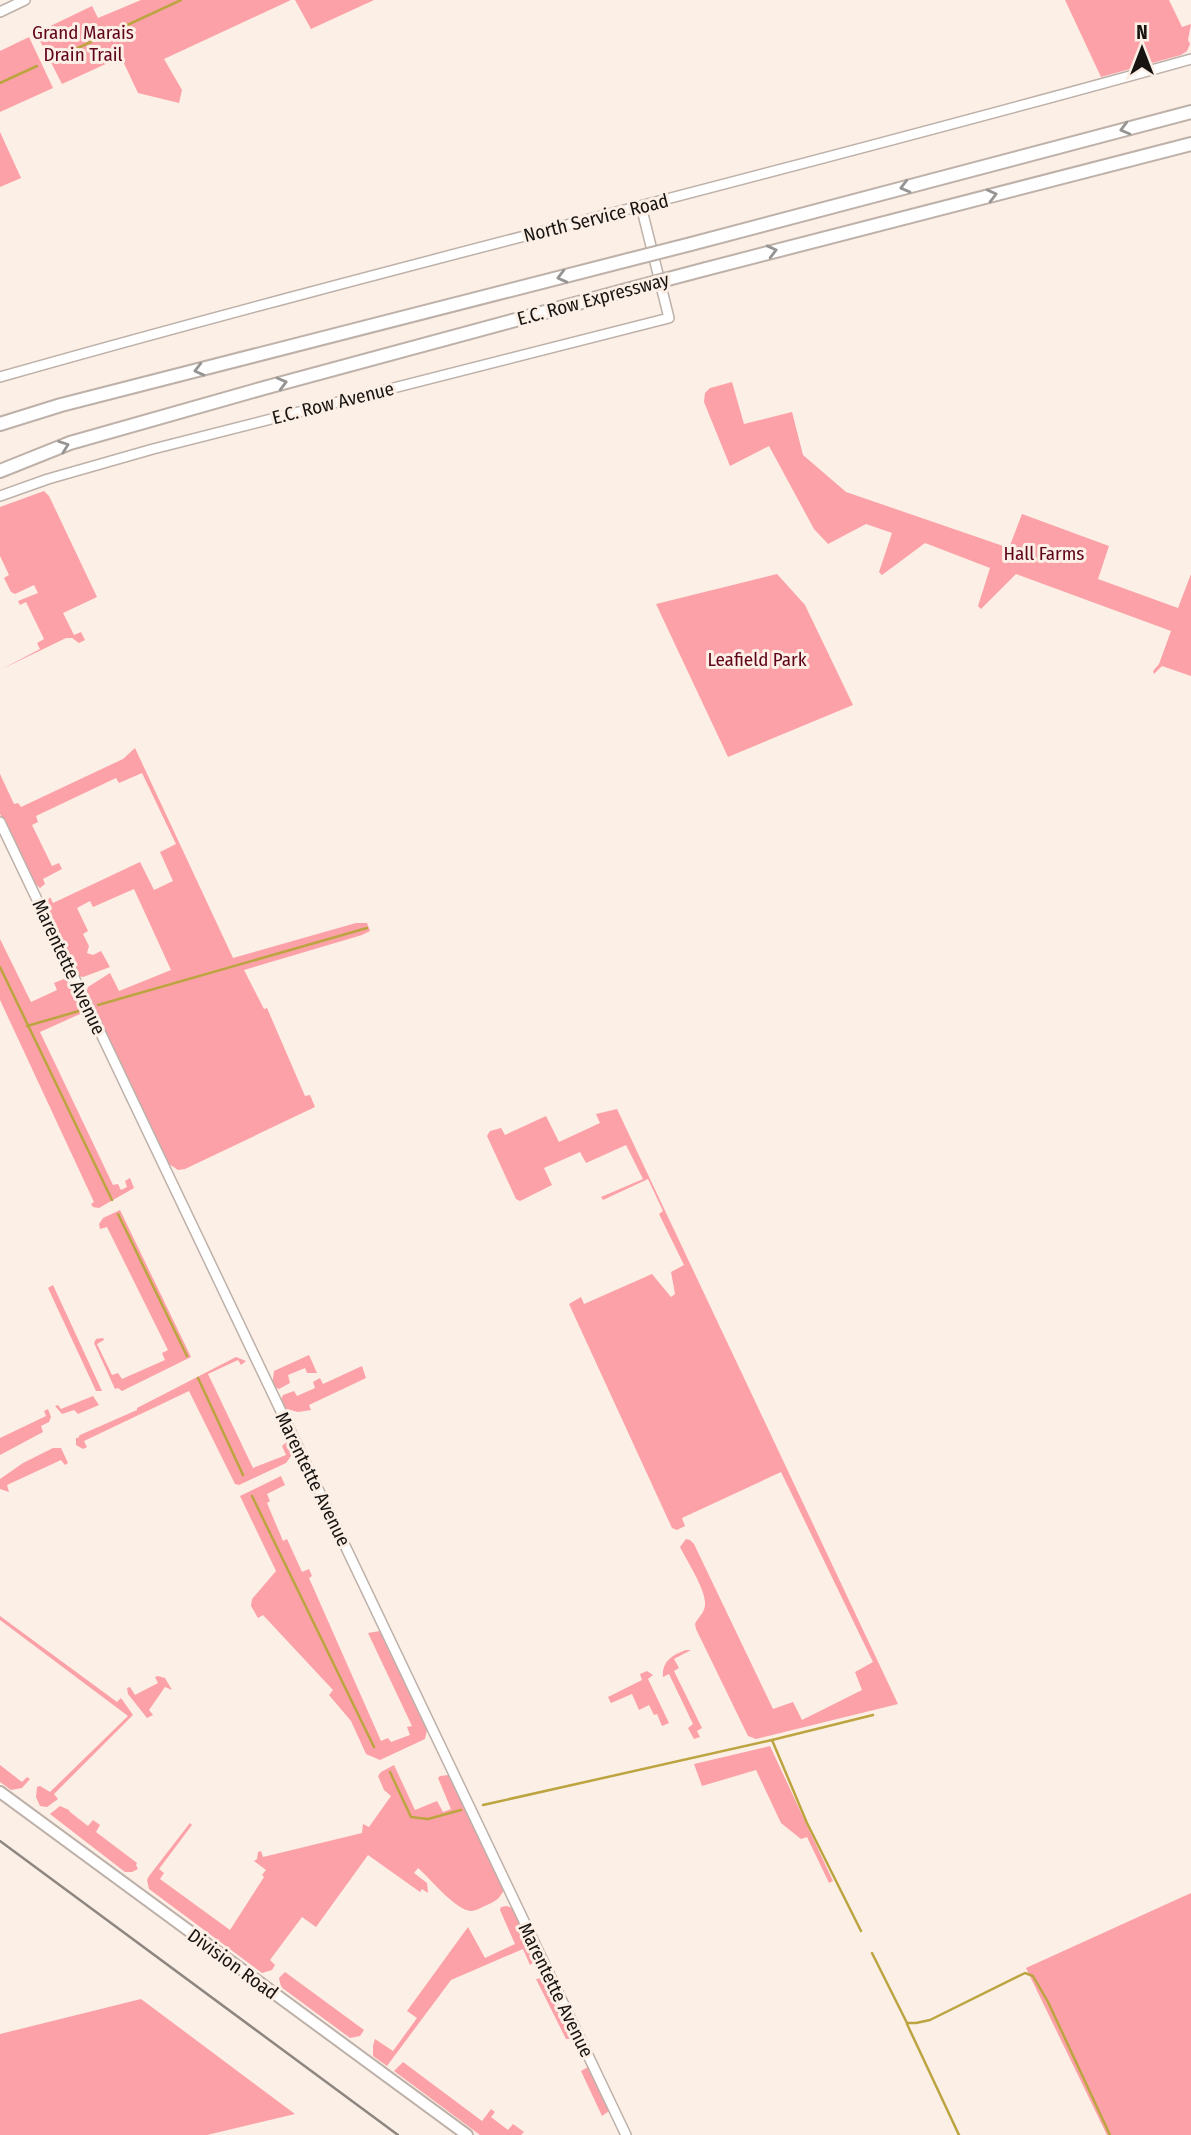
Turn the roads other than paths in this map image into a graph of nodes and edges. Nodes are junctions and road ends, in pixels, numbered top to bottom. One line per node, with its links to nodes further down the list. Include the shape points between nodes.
1 (25, 0): 2 (street)
2 (0, 12)
3 (1191, 59): 6 (street, North Service Road)
4 (1191, 111): 8 (highway, E.C. Row Expressway, one-way to 8, bridge)
5 (1191, 144): 9 (highway, E.C. Row Expressway, one-way to 5, bridge, via 83,439 264,387)
6 (641, 206): 7 (street, North Service Road); 10 (street, E.C. Row Avenue, via 669,318 153,449)
7 (0, 377)
8 (0, 424)
9 (0, 471)
10 (0, 496)
11 (0, 822): 14 (street, Marentette Avenue)
12 (0, 1792): 13 (main road, Division Road)
13 (467, 2135)
14 (626, 2135)

